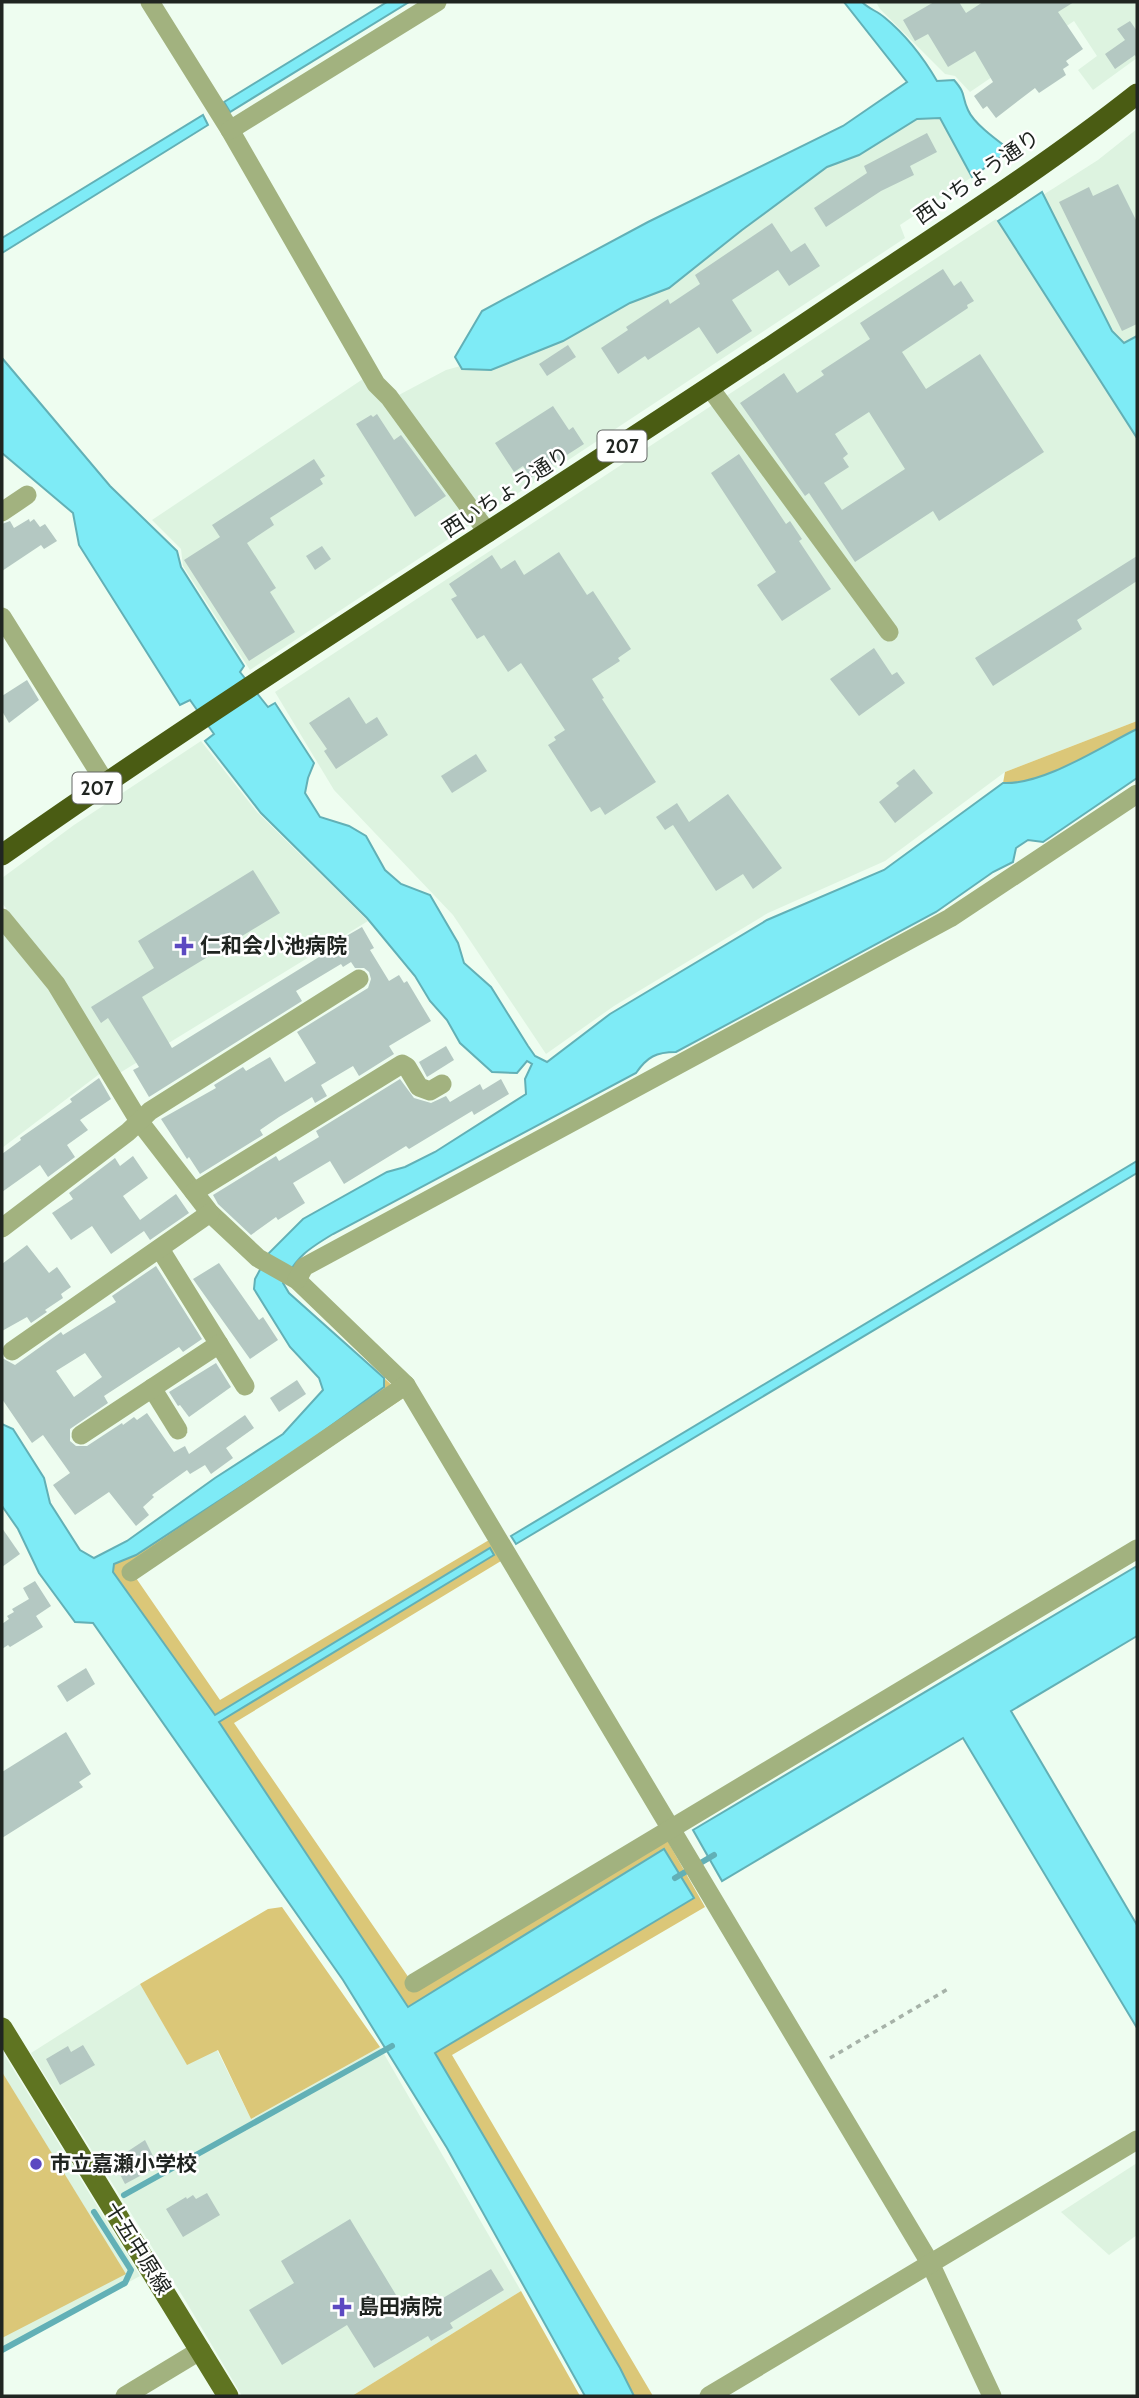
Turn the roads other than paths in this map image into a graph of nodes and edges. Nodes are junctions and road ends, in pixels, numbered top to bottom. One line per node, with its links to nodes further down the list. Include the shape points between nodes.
1 (150, 2): 4 (street)
2 (437, 2): 4 (street)
3 (1137, 93): 5 (highway, 西いちょう通り / 207)
4 (229, 130): 8 (street, via 376,384)
5 (710, 388): 8 (highway, 西いちょう通り / 207); 10 (street)
6 (27, 495): 7 (street)
7 (2, 512)
8 (488, 533): 11 (highway, 西いちょう通り / 207)
9 (2, 617): 11 (street)
10 (889, 632)
11 (105, 782): 13 (highway, 西いちょう通り / 207)
12 (1137, 794): 22 (street, via 950,918 304,1267)
13 (2, 855)
14 (2, 918): 17 (street, via 56,984)
15 (359, 979): 17 (street)
16 (442, 1084): 18 (street, via 430,1091 419,1087 402,1063)
17 (139, 1121): 18 (street); 20 (street)
18 (194, 1192): 19 (street)
19 (210, 1213): 21 (street); 22 (street, via 258,1258)
20 (2, 1228)
21 (160, 1249): 23 (street); 24 (street)
22 (297, 1280): 26 (street)
23 (219, 1344): 25 (street); 27 (street)
24 (12, 1351)
25 (246, 1385)
26 (407, 1385): 31 (street); 32 (street)
27 (152, 1388): 28 (street); 29 (street)
28 (178, 1430)
29 (81, 1435)
30 (1137, 1549): 32 (street)
31 (131, 1572)
32 (671, 1828): 33 (street); 36 (street)
33 (414, 1983)
34 (2, 2028): 37 (main road, 十五中原線)
35 (1137, 2140): 36 (street)
36 (930, 2263): 40 (street); 41 (street)
37 (201, 2350): 38 (street); 39 (main road, 十五中原線)
38 (125, 2396)
39 (229, 2396)
40 (709, 2396)
41 (992, 2396)

